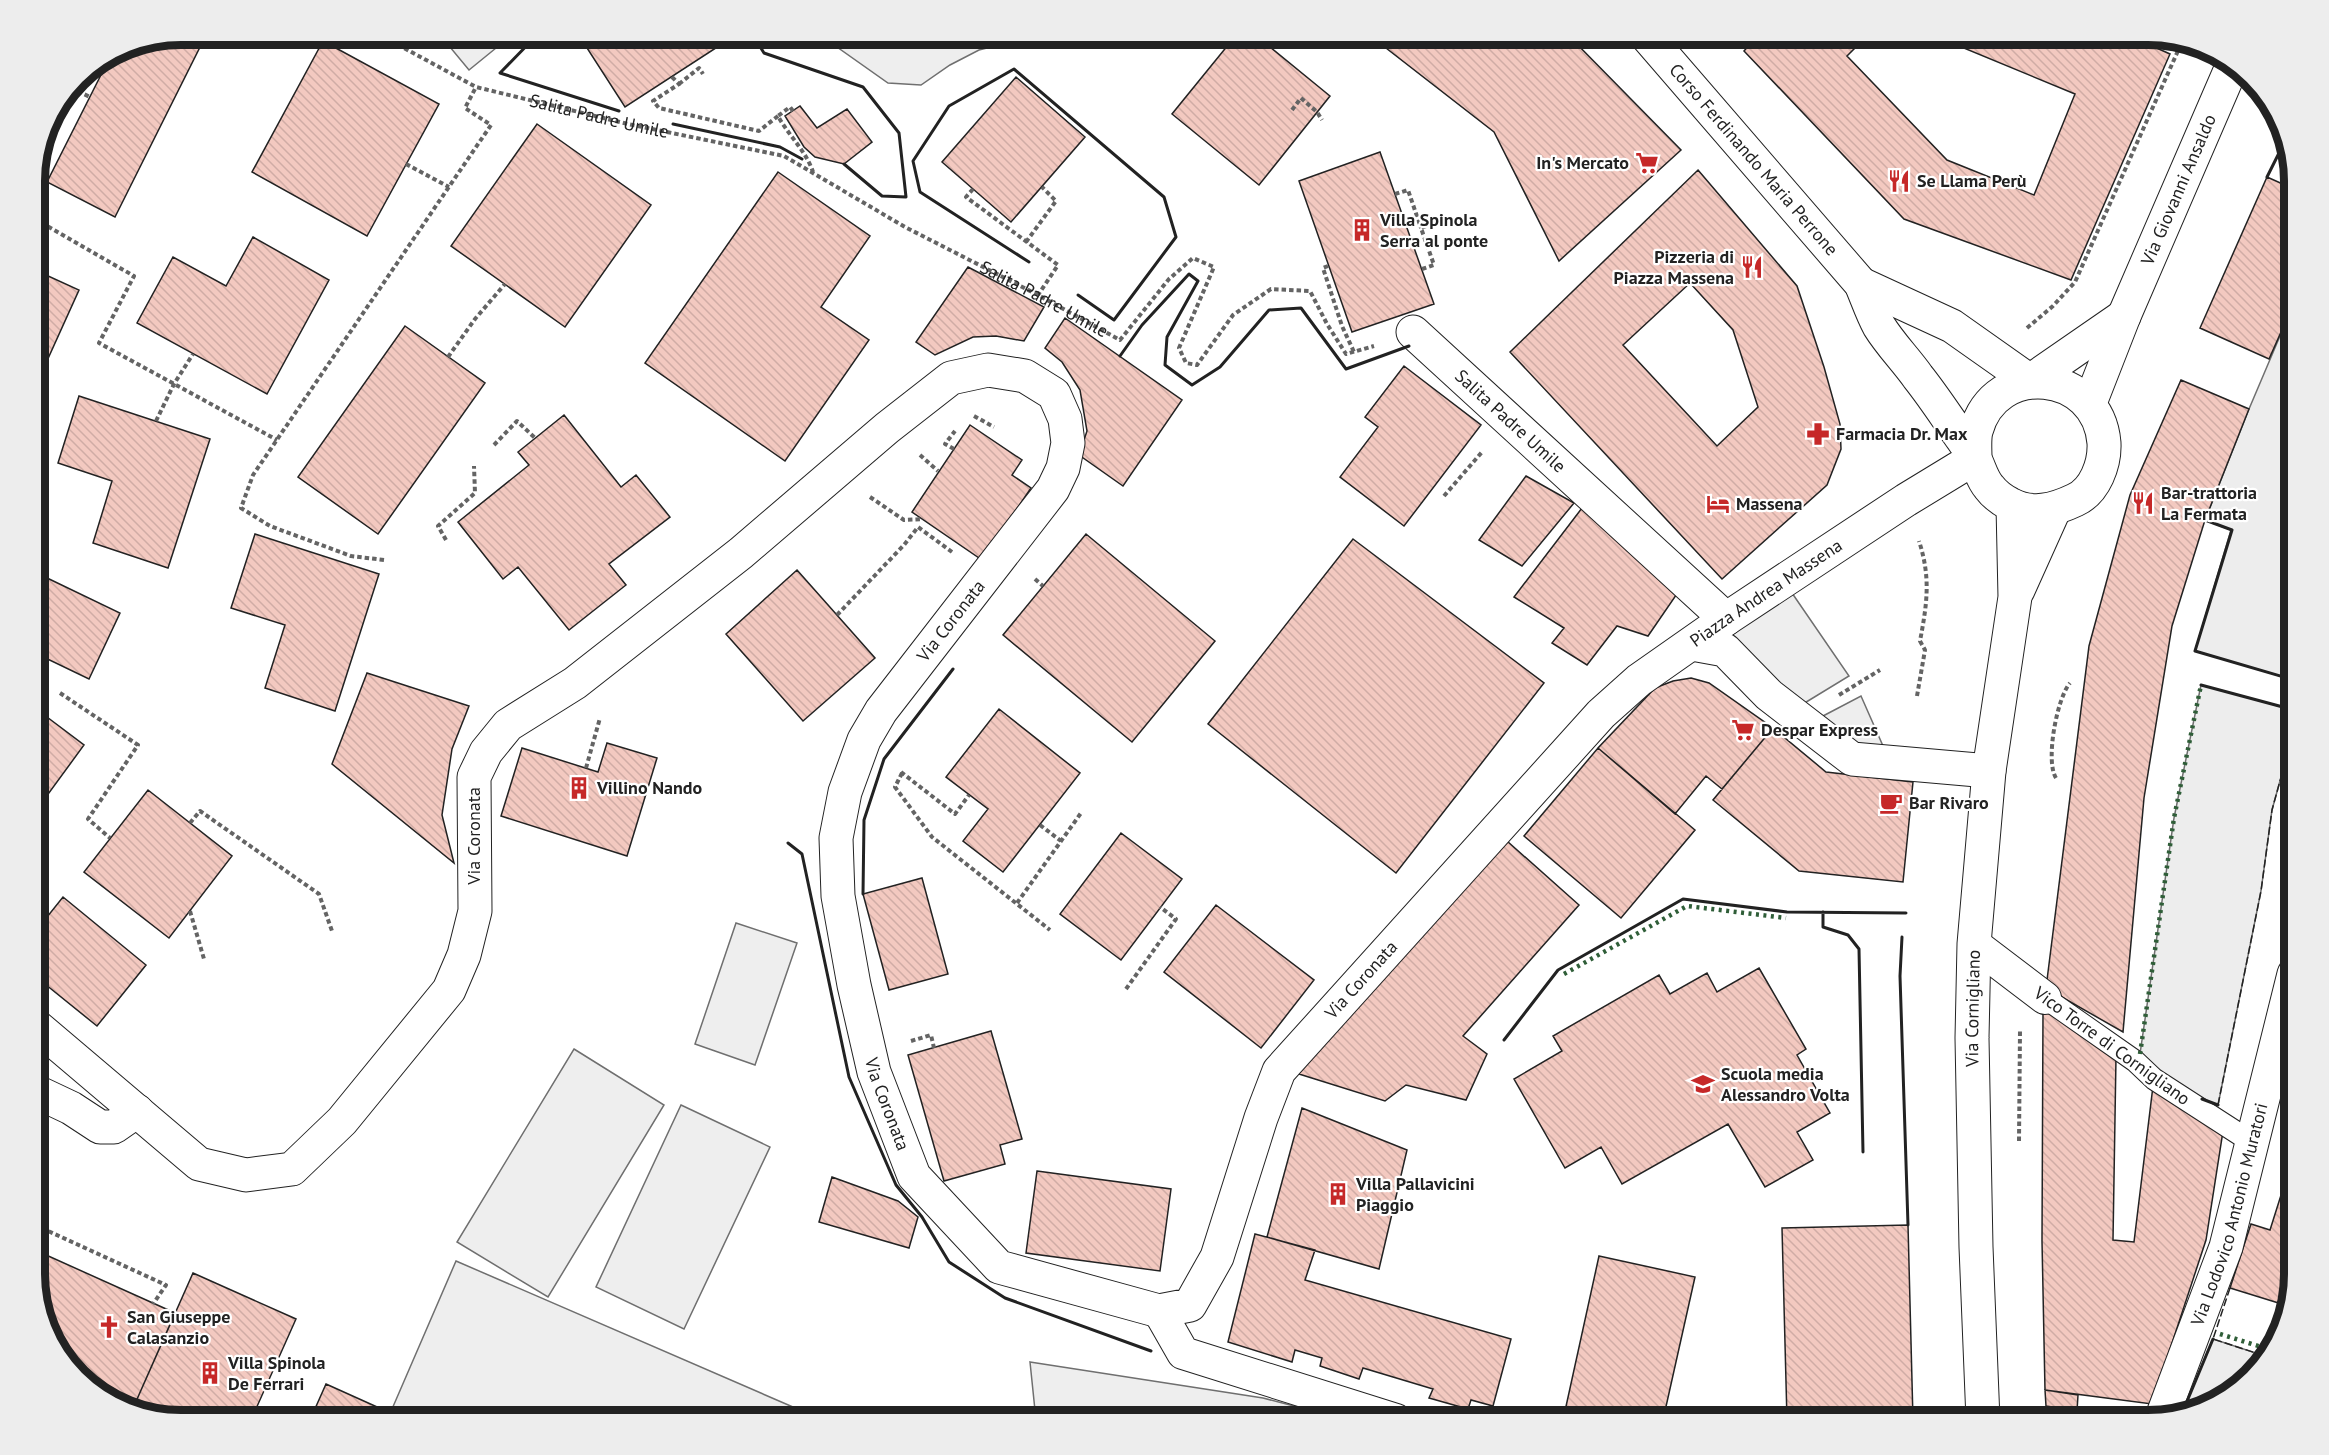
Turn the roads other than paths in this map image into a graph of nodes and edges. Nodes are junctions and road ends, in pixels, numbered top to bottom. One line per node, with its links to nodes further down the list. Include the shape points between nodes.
1 (1656, 45): 3 (street, Corso Ferdinando Maria Perrone)
2 (2229, 73): 4 (street, Via Giovanni Ansaldo)
3 (1862, 284): 6 (street, Corso Ferdinando Maria Perrone, via 1952,326); 8 (street, Corso Ferdinando Maria Perrone, via 1880,326)
4 (2124, 316): 6 (street); 7 (street, Via Giovanni Ansaldo)
5 (1413, 332): 12 (street, Salita Padre Umile)
6 (2031, 381): 7 (street, via 2063,384); 8 (street, via 2006,389 1986,407 1976,432)
7 (2090, 403): 10 (street, via 2102,427 2104,453 2097,479 2079,499)
8 (1975, 458): 9 (street, via 1988,487); 12 (street, Piazza Andrea Massena)
9 (2013, 506): 10 (street, via 2034,512); 11 (street, Via Cornigliano)
10 (2055, 510): 11 (street, Via Cornigliano)
11 (2015, 597): 14 (street, Via Cornigliano)
12 (1726, 619): 13 (street, Piazza Andrea Massena)
13 (1692, 644): 14 (street, Piazza Andrea Massena, via 1725,650 1769,695 1852,759); 22 (street, Via Coronata, via 1601,714 1279,1071 1217,1257 1190,1305)
14 (1989, 771): 15 (street, Via Cornigliano)
15 (1974, 944): 16 (street, Vico Torre di Cornigliano); 25 (street, Via Cornigliano, via 1972,1072)
16 (2045, 998): 21 (lane, Vico Torre di Cornigliano, via 2135,1061 2154,1079)
17 (2284, 1018): 21 (street, Via Lodovico Antonio Muratori)
18 (45, 1033): 20 (street, Via Coronata)
19 (45, 1096): 20 (street, via 100,1127 114,1127)
20 (137, 1111): 22 (street, Via Coronata, via 199,1164 246,1175 292,1169 342,1121 449,990 464,955 475,910 474,777 486,752 508,725 575,683 741,553 951,378 988,370 1025,376 1054,394 1065,419 1068,443 1063,468 1053,489 881,711 864,740 845,792 836,838 838,896 874,1072 914,1176 999,1267)
21 (2253, 1143): 23 (street, Via Lodovico Antonio Muratori, via 2226,1247)
22 (1159, 1311): 24 (street, via 1183,1353)
23 (2165, 1409)
24 (1364, 1410)
25 (1983, 1410)

